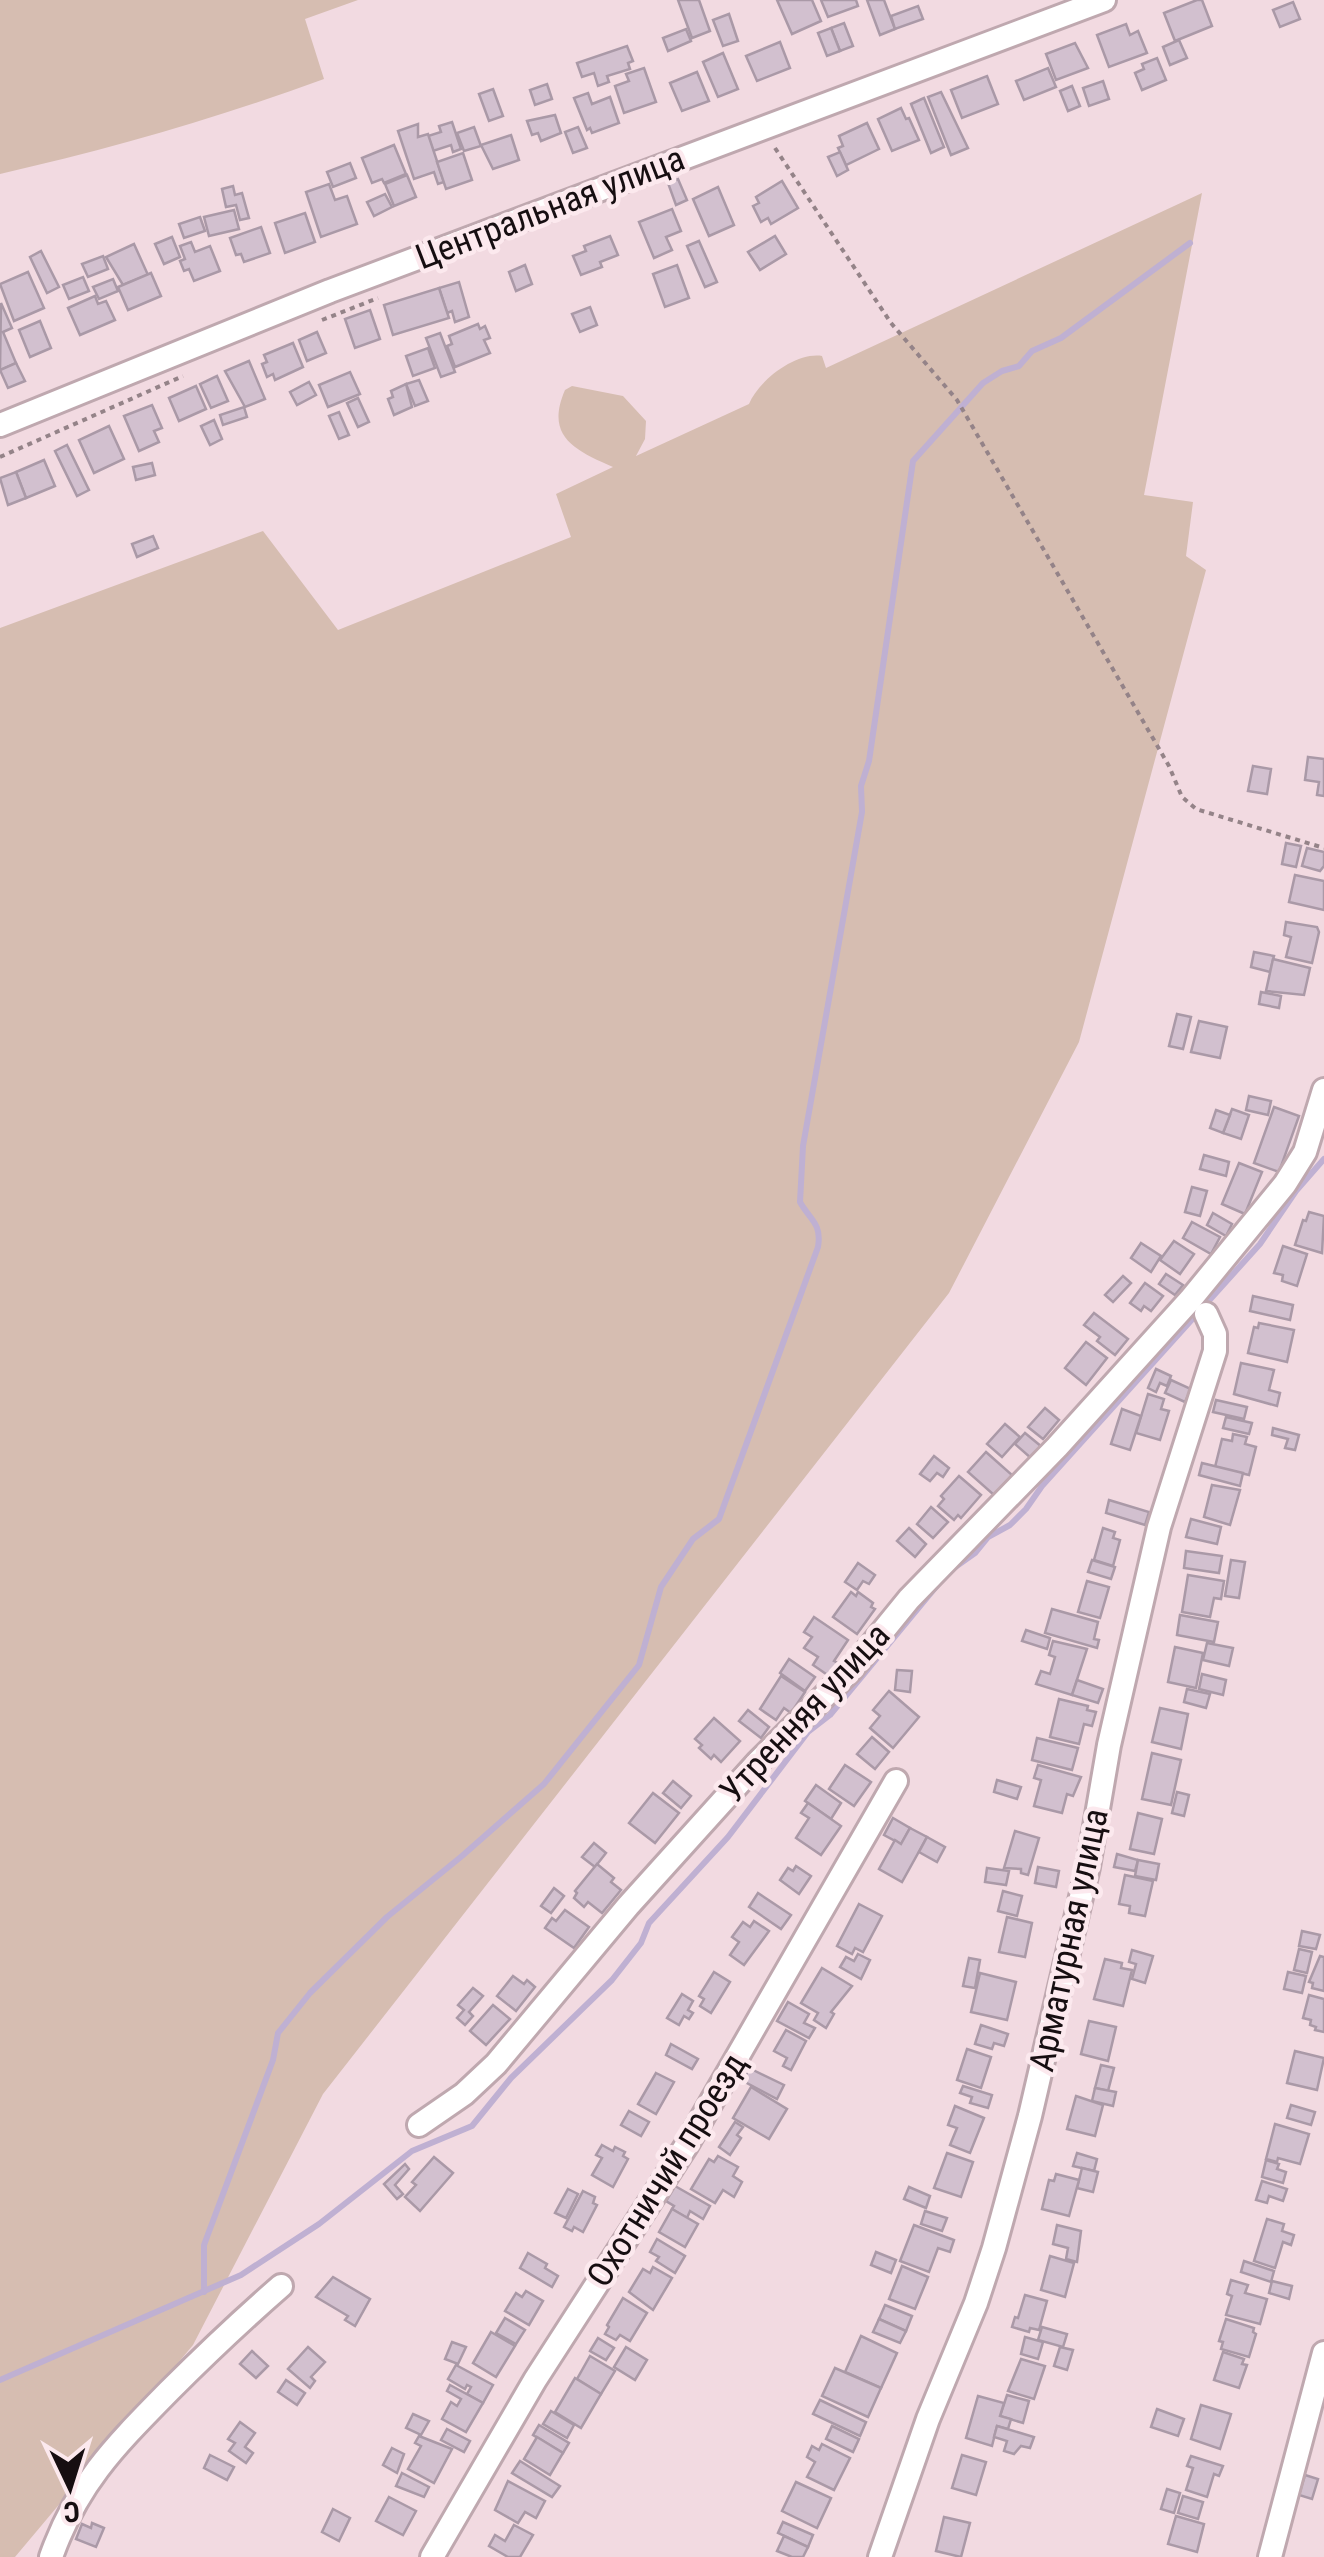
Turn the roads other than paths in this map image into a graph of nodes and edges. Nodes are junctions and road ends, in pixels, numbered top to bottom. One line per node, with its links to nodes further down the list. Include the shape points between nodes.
1 (1104, 0): 2 (street, Центральная улица, via 330,292)
2 (0, 425)
3 (1324, 1090): 4 (street, via 1304,1152)
4 (1197, 1307): 6 (street, Утренняя улица, via 745,1776 496,2064); 11 (street, Арматурная улица, via 1216,1334 1215,1351 1159,1528 1030,2116 976,2303)
5 (896, 1781): 10 (street, Охотничий проезд, via 686,2146 535,2380)
6 (420, 2124)
7 (280, 2286): 9 (street, via 107,2454 83,2487)
8 (1324, 2353): 12 (street)
9 (50, 2557)
10 (432, 2557)
11 (880, 2557)
12 (1270, 2557)

